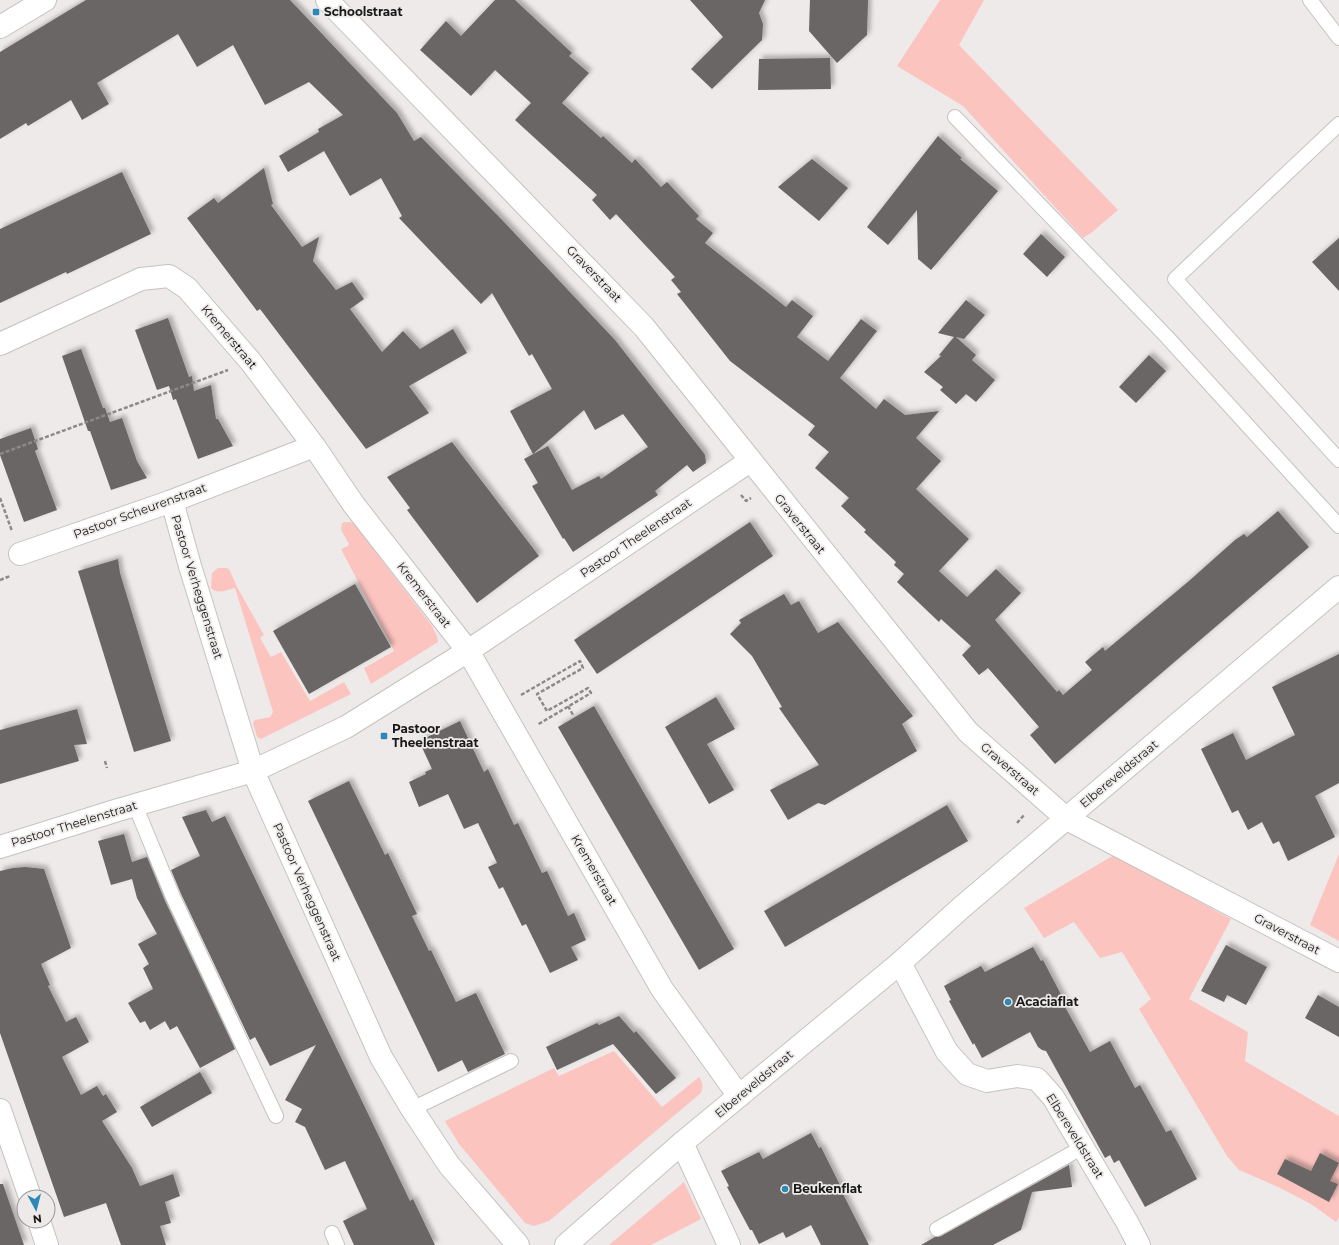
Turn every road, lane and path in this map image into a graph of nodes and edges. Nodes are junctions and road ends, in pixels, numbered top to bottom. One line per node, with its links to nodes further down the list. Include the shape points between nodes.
1 (45, 0): 4 (street)
2 (327, 0): 13 (street, Graverstraat, via 644,327)
3 (1310, 0): 5 (lane)
4 (0, 27)
5 (1339, 38)
6 (955, 117): 16 (lane, via 1167,337)
7 (1339, 124): 12 (lane, via 1175,279)
8 (0, 344): 9 (street, Kremerstraat, via 141,279 169,276 187,288)
9 (250, 362): 10 (street, Kremerstraat); 11 (path)
10 (314, 446): 15 (street, Pastoor Scheurenstraat); 19 (street, Kremerstraat, via 354,505)
11 (0, 454)
12 (1339, 460)
13 (750, 461): 19 (street, Pastoor Theelenstraat); 28 (street, Graverstraat, via 968,732)
14 (0, 498): 17 (path)
15 (172, 501): 17 (street, Pastoor Scheurenstraat); 26 (street, Pastoor Verheggenstraat)
16 (1339, 526)
17 (20, 554)
18 (1339, 587): 28 (street, Elbereveldstraat)
19 (468, 651): 26 (street, Pastoor Theelenstraat, via 346,727); 33 (street, Kremerstraat, via 662,989)
20 (519, 696): 21 (path, via 580,661 583,668 537,694 547,711 588,688 591,693)
21 (568, 706): 22 (path); 23 (path)
22 (573, 715)
23 (536, 725)
24 (105, 761): 25 (path)
25 (107, 768)
26 (253, 771): 27 (street, Pastoor Theelenstraat); 34 (street, Pastoor Verheggenstraat, via 381,1057)
27 (135, 805): 29 (street, Pastoor Theelenstraat); 36 (lane, via 173,897)
28 (1067, 819): 30 (street, Graverstraat); 31 (street, Elbereveldstraat)
29 (0, 847)
30 (1339, 961)
31 (900, 963): 33 (street, Elbereveldstraat); 38 (street, Elbereveldstraat, via 947,1052 967,1074 987,1081 1017,1076 1037,1079 1053,1097)
32 (511, 1061): 34 (lane)
33 (739, 1096): 37 (street, Elbereveldstraat)
34 (412, 1109): 43 (street, Pastoor Verheggenstraat, via 449,1165)
35 (0, 1110): 39 (street)
36 (276, 1116)
37 (682, 1143): 44 (street, Elbereveldstraat); 45 (street)
38 (1083, 1147): 41 (lane); 46 (street, Elbereveldstraat)
39 (27, 1189)
40 (42, 1229): 42 (street)
41 (936, 1229)
42 (47, 1245)
43 (518, 1245)
44 (566, 1245)
45 (729, 1245)
46 (1139, 1245)

